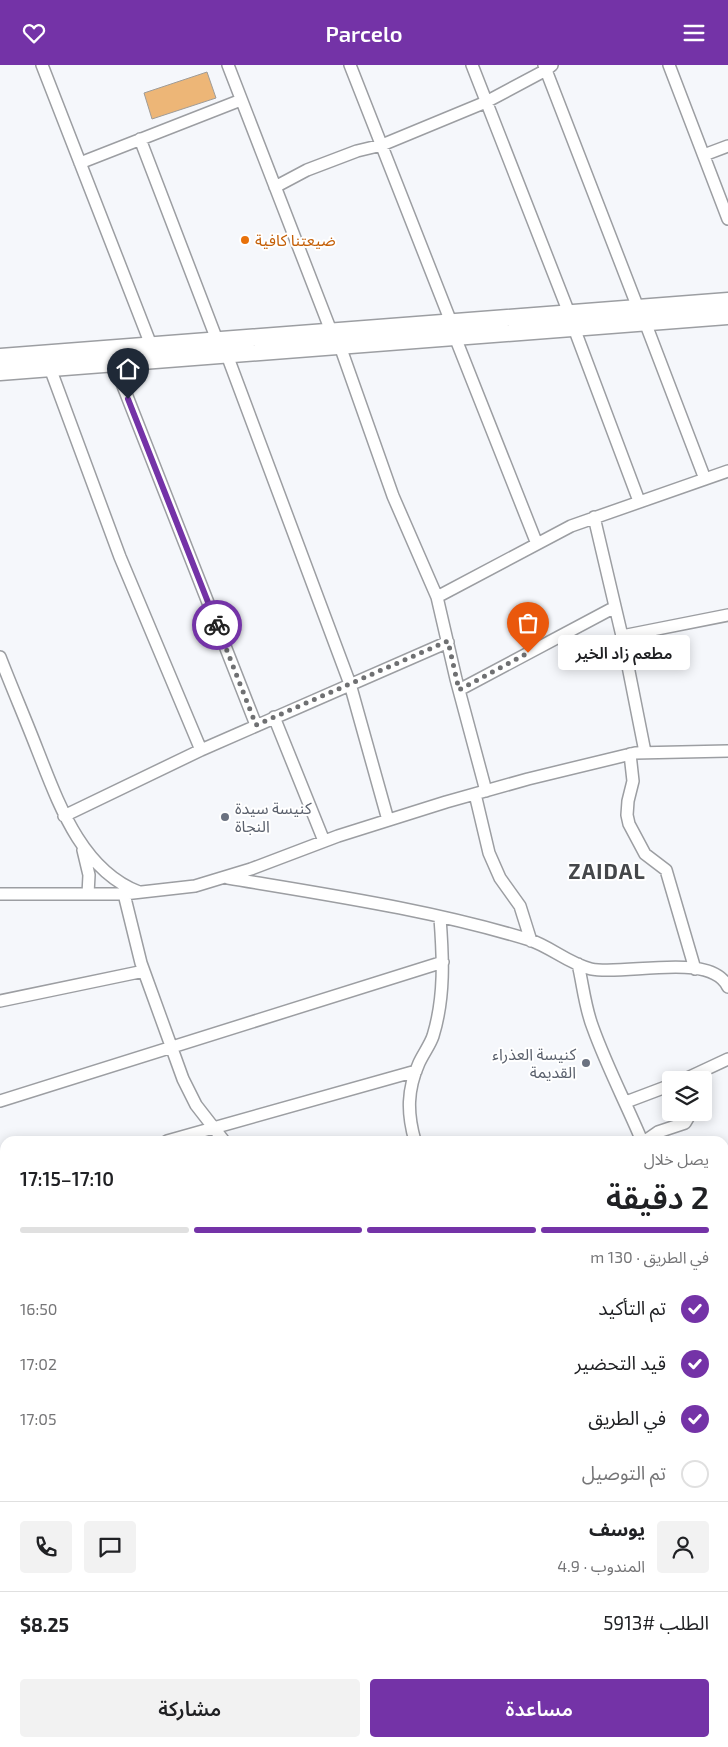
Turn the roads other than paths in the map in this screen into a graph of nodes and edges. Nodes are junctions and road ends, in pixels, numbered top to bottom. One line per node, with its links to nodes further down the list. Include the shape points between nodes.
1 (42, 65): 13 (street)
2 (228, 65): 7 (street)
3 (350, 65): 10 (street)
4 (472, 65): 8 (street)
5 (669, 65): 12 (street)
6 (547, 67): 8 (street); 17 (street)
7 (241, 100): 9 (street); 14 (street)
8 (486, 102): 10 (street); 19 (street)
9 (140, 139): 13 (street); 22 (street)
10 (382, 145): 14 (street, via 307,170); 20 (street)
11 (728, 147): 12 (street)
12 (704, 155): 15 (street)
13 (80, 163): 23 (street)
14 (275, 187): 21 (street)
15 (728, 219)
16 (728, 301): 17 (main road)
17 (642, 315): 18 (main road); 19 (main road); 31 (street)
18 (728, 316)
19 (571, 321): 20 (main road); 32 (street)
20 (453, 330): 21 (main road); 24 (main road); 34 (street)
21 (331, 331): 22 (main road)
22 (216, 340): 23 (main road)
23 (151, 345): 26 (main road)
24 (340, 346): 25 (main road); 35 (street, via 393,497)
25 (227, 355): 27 (main road); 41 (street)
26 (0, 357)
27 (114, 363): 28 (main road); 44 (street)
28 (50, 368): 29 (main road); 45 (street, via 120,557)
29 (0, 372)
30 (728, 471): 31 (street)
31 (705, 479): 32 (street)
32 (639, 501): 33 (street)
33 (594, 517): 34 (street); 36 (street)
34 (537, 544): 35 (street)
35 (437, 597): 39 (street)
36 (615, 607): 38 (street); 42 (street)
37 (728, 615): 38 (street)
38 (622, 636): 47 (street)
39 (448, 641): 41 (street); 42 (street)
40 (0, 657): 50 (street)
41 (350, 684): 43 (street); 51 (street)
42 (459, 690): 49 (street)
43 (274, 717): 44 (street); 53 (street)
44 (256, 725): 45 (street)
45 (201, 750): 50 (street)
46 (728, 751): 47 (street)
47 (644, 752): 48 (street)
48 (630, 754): 49 (street); 63 (street, via 633,781 628,801 629,825 645,854 666,870)
49 (481, 792): 51 (street); 60 (street, via 489,853 500,878 520,906)
50 (64, 816): 52 (street)
51 (388, 820): 53 (street)
52 (81, 841): 55 (street, via 108,873); 57 (street)
53 (324, 841): 54 (street)
54 (224, 878): 55 (street, via 196,886); 59 (street)
55 (139, 893): 58 (street)
56 (0, 894): 57 (street)
57 (88, 894): 58 (street)
58 (124, 894): 64 (street)
59 (440, 917): 60 (street); 61 (street)
60 (532, 941): 62 (street)
61 (443, 962): 67 (street); 69 (street, via 442,993 433,1036)
62 (578, 964): 63 (street, via 591,969); 73 (street, via 592,1025)
63 (695, 969): 65 (street, via 719,974)
64 (144, 971): 66 (street); 67 (street)
65 (728, 987)
66 (0, 1001)
67 (171, 1047): 72 (street); 75 (street, via 196,1105)
68 (728, 1059): 70 (street)
69 (416, 1071): 75 (street); 78 (street, via 408,1104)
70 (703, 1071)
71 (662, 1088): 73 (street)
72 (0, 1101)
73 (626, 1102): 79 (street)
74 (688, 1121): 80 (street)
75 (213, 1128): 76 (street); 77 (street)
76 (185, 1136)
77 (220, 1136)
78 (414, 1136)
79 (642, 1136)
80 (652, 1136)

